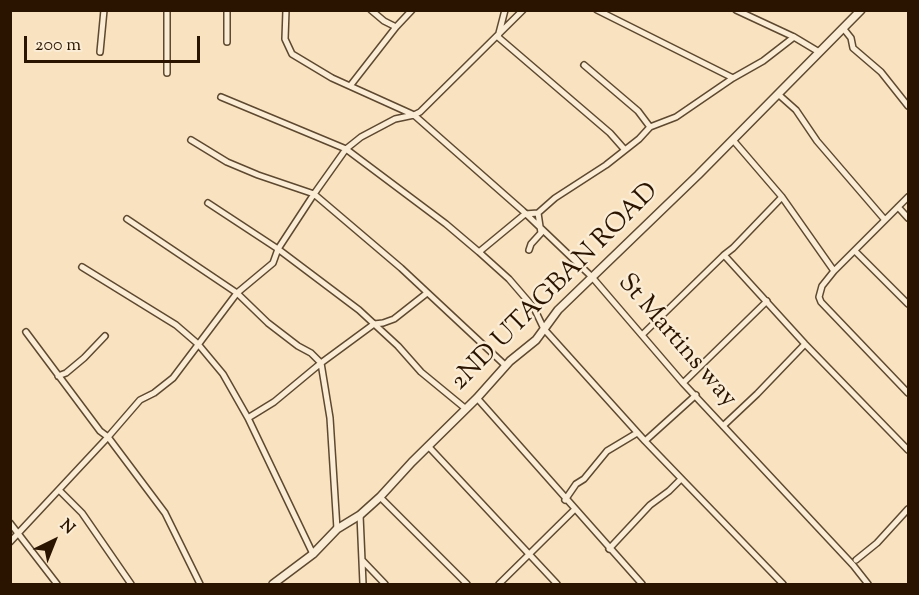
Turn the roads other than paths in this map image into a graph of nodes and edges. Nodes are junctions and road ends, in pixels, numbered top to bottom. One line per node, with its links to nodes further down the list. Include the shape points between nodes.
1 (104, 10): 19 (street)
2 (167, 10): 22 (street)
3 (227, 10): 18 (street)
4 (286, 10): 24 (street, St Martins way, via 285,39 292,54)
5 (371, 10): 14 (street)
6 (412, 10): 14 (street)
7 (505, 10): 16 (street)
8 (523, 10): 16 (street)
9 (597, 10): 23 (street)
10 (736, 10): 17 (street)
11 (848, 10): 13 (street)
12 (861, 10): 13 (street, 2ND UTAGBAN ROAD)
13 (854, 18): 15 (street, 2ND UTAGBAN ROAD)
14 (396, 27): 24 (street)
15 (843, 28): 20 (street, 2ND UTAGBAN ROAD); 27 (street, via 854,48)
16 (498, 37): 28 (street); 33 (street)
17 (794, 37): 20 (street); 23 (street)
18 (227, 42)
19 (100, 52)
20 (819, 52): 25 (street, 2ND UTAGBAN ROAD)
21 (584, 65): 29 (street, via 638,111)
22 (167, 73)
23 (733, 78): 29 (street, via 676,117)
24 (350, 86): 28 (street, St Martins way)
25 (778, 94): 31 (street, 2ND UTAGBAN ROAD); 43 (street, via 796,110 817,141)
26 (221, 97): 32 (street)
27 (909, 105)
28 (414, 115): 32 (street, via 395,119); 40 (street, St Martins way)
29 (650, 128): 33 (street)
30 (191, 140): 34 (street, via 227,162)
31 (733, 140): 35 (street); 52 (street, 2ND UTAGBAN ROAD)
32 (346, 149): 34 (street); 48 (street)
33 (625, 150): 39 (street)
34 (314, 194): 45 (street); 54 (street)
35 (782, 197): 49 (street); 51 (street)
36 (909, 197): 38 (street)
37 (208, 203): 45 (street)
38 (898, 207): 41 (street); 43 (street)
39 (538, 213): 40 (street); 44 (street)
40 (525, 214): 44 (street, St Martins way); 48 (street)
41 (909, 218)
42 (127, 219): 53 (street)
43 (885, 220): 47 (street)
44 (540, 228): 46 (street, via 541,233); 52 (street, St Martins way)
45 (278, 249): 53 (street, via 273,263); 57 (street)
46 (529, 250)
47 (855, 251): 51 (street); 56 (street)
48 (479, 252): 58 (street, via 534,308)
49 (724, 255): 55 (street); 60 (street)
50 (82, 267): 62 (street, via 176,325)
51 (834, 271): 68 (street, via 822,286 821,302)
52 (592, 277): 58 (street, 2ND UTAGBAN ROAD); 60 (street, St Martins way)
53 (237, 293): 62 (street); 64 (street, via 268,323)
54 (427, 293): 57 (street, via 394,319); 65 (street)
55 (767, 301): 63 (street); 67 (street)
56 (909, 304)
57 (374, 324): 64 (street); 71 (street)
58 (544, 329): 65 (street, 2ND UTAGBAN ROAD); 74 (street)
59 (26, 332): 66 (street)
60 (642, 335): 67 (street, St Martins way)
61 (105, 336): 66 (street, via 84,358)
62 (198, 344): 72 (street, via 223,374); 75 (street, via 173,378 140,400)
63 (805, 344): 73 (street); 78 (street)
64 (321, 363): 72 (street); 87 (street, via 330,418)
65 (506, 366): 70 (street, 2ND UTAGBAN ROAD)
66 (58, 376): 75 (street)
67 (683, 383): 69 (street, St Martins way)
68 (909, 393)
69 (696, 395): 73 (street, St Martins way); 76 (street)
70 (477, 398): 71 (street, 2ND UTAGBAN ROAD); 82 (street)
71 (466, 410): 77 (street, 2ND UTAGBAN ROAD)
72 (248, 418): 91 (street)
73 (723, 426): 106 (street, St Martins way)
74 (637, 433): 76 (street); 82 (street, via 607,451)
75 (108, 437): 80 (street); 97 (street, via 165,513)
76 (645, 441): 79 (street)
77 (428, 446): 81 (street, 2ND UTAGBAN ROAD); 92 (street)
78 (909, 450)
79 (681, 478): 90 (street); 105 (street)
80 (59, 490): 88 (street); 96 (street, via 82,513)
81 (381, 497): 85 (street, 2ND UTAGBAN ROAD); 101 (street)
82 (565, 500): 84 (street)
83 (909, 509): 93 (street)
84 (574, 510): 90 (street); 92 (street)
85 (360, 515): 87 (street, 2ND UTAGBAN ROAD); 94 (street)
86 (10, 523): 88 (street)
87 (337, 529): 91 (street, 2ND UTAGBAN ROAD)
88 (19, 533): 89 (street); 95 (street)
89 (10, 542)
90 (609, 549): 104 (street)
91 (313, 554): 98 (street, 2ND UTAGBAN ROAD)
92 (529, 554): 102 (street); 103 (street)
93 (856, 560)
94 (363, 561): 99 (street); 100 (street)
95 (57, 585)
96 (131, 585)
97 (200, 585)
98 (273, 585)
99 (363, 585)
100 (385, 585)
101 (467, 585)
102 (498, 585)
103 (557, 585)
104 (642, 585)
105 (783, 585)
106 (868, 585)

